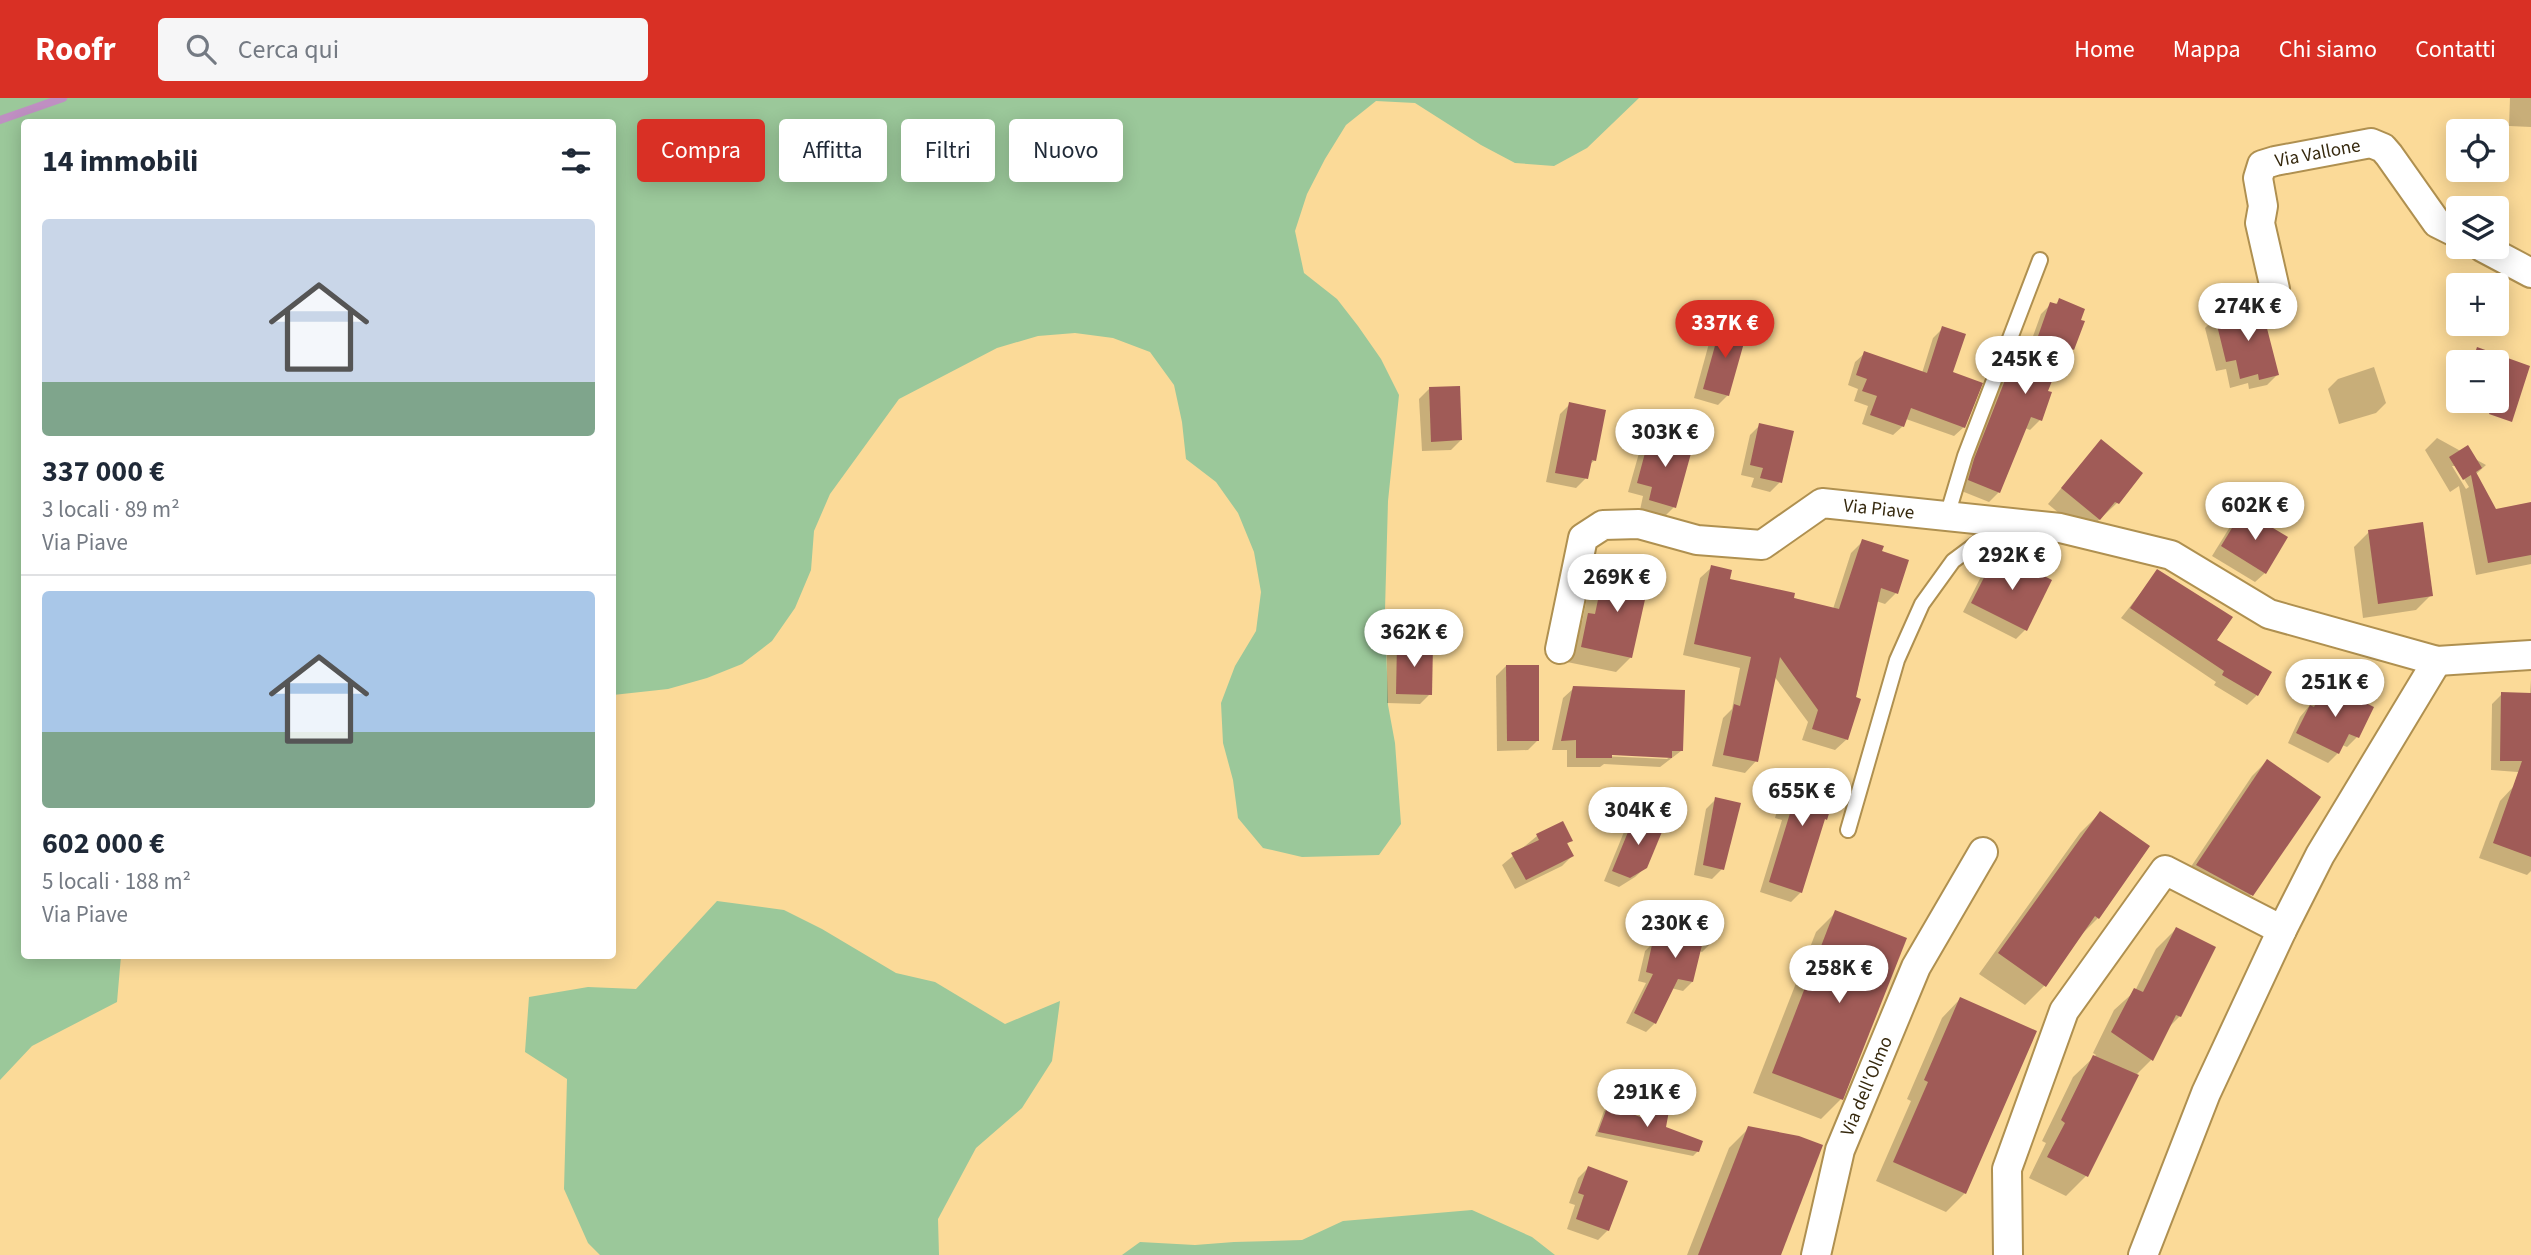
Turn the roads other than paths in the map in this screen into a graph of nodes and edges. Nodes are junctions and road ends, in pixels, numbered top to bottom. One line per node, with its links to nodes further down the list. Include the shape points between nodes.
1 (2446, 228): 5 (street, Via Vallone, via 2437,223 2383,148 2371,143 2262,165 2258,178 2263,206 2260,223)
2 (2505, 259): 4 (street)
3 (2040, 260): 6 (lane, via 1965,456)
4 (2531, 273)
5 (2275, 289)
6 (1947, 516): 7 (street, Via Piave); 8 (street, Via Piave, via 1822,503 1762,545 1697,540 1639,524 1604,525 1583,538)
7 (2005, 522): 10 (street, Via Piave, via 2060,528 2171,555 2269,614); 11 (lane, via 1953,561 1922,604 1897,660)
8 (1560, 649)
9 (2531, 655): 10 (street, Via Piave)
10 (2437, 661): 13 (street, via 2320,855)
11 (1848, 830)
12 (1983, 852): 14 (street, Via dell'Olmo, via 1916,968 1840,1150)
13 (2282, 930): 15 (street, via 2165,870 2064,1011 2007,1169); 16 (street, via 2206,1093)
14 (1816, 1255)
15 (2008, 1255)
16 (2143, 1255)

